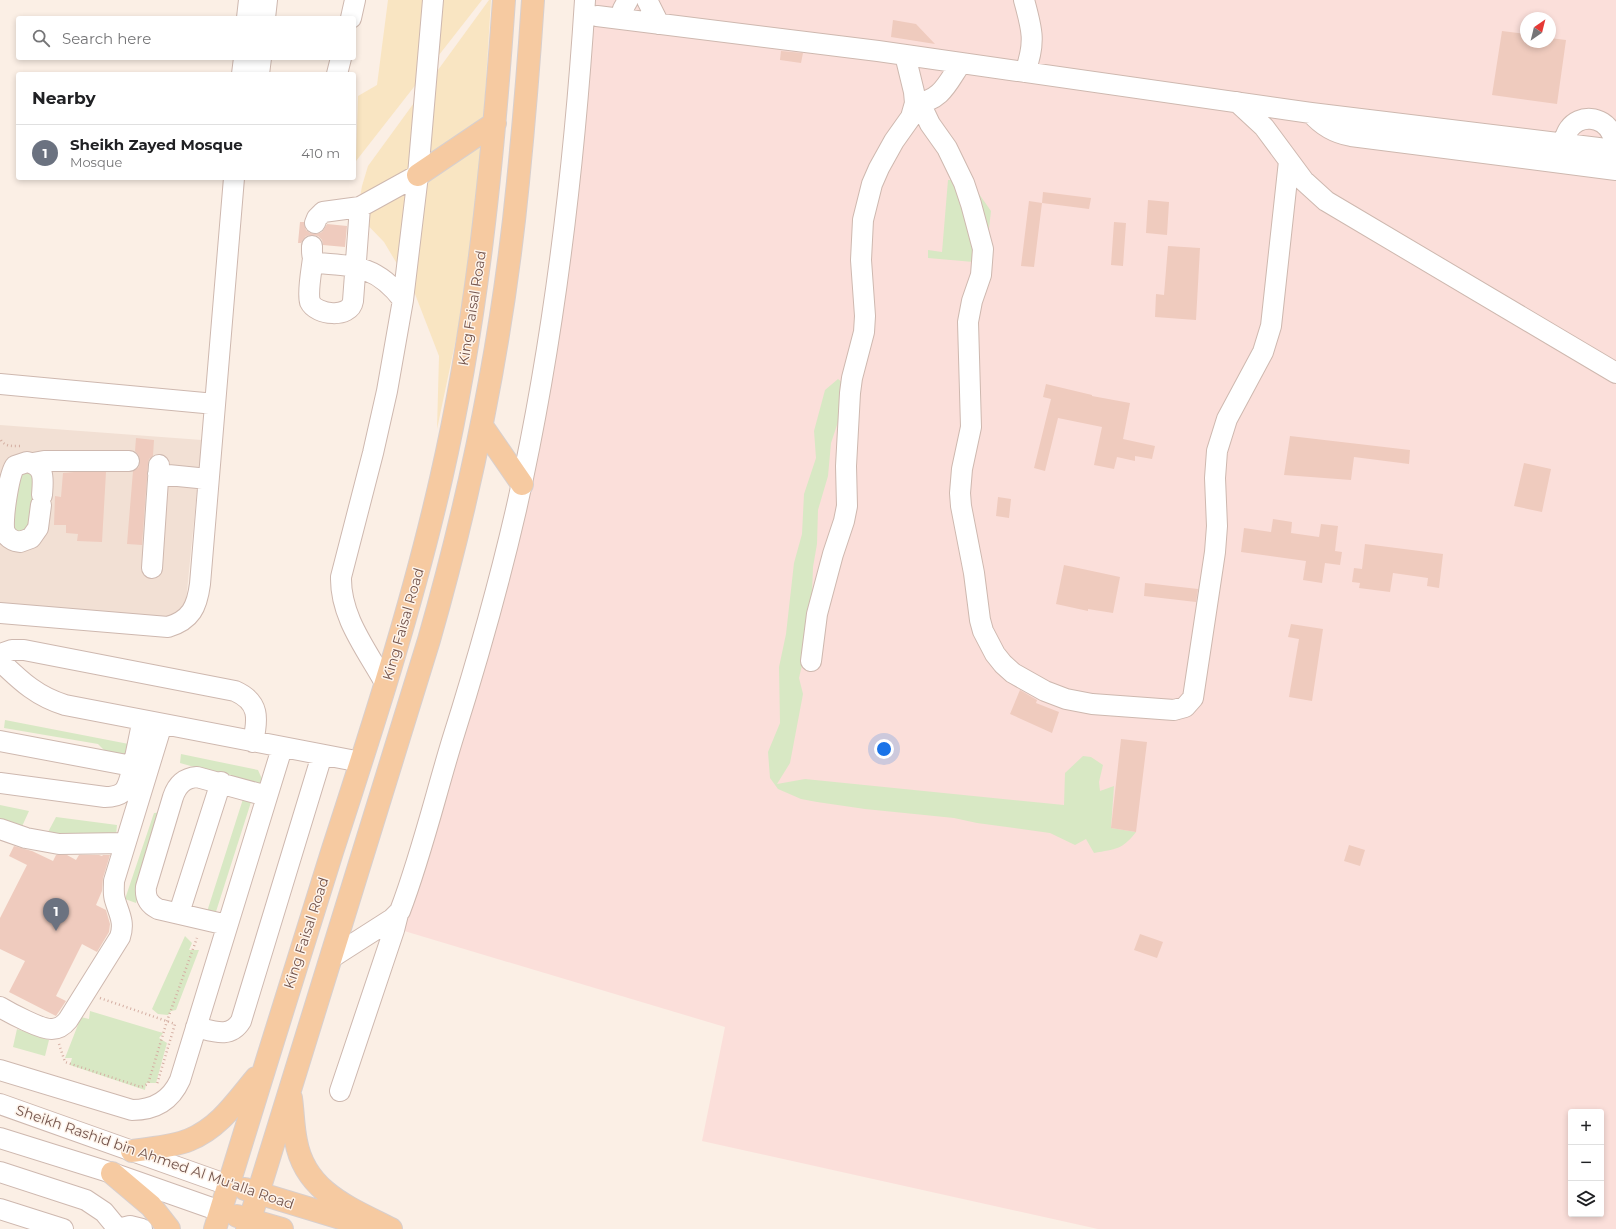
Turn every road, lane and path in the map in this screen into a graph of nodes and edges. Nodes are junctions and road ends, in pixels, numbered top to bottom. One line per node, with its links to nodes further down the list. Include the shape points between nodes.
1 (249, 0): 11 (street)
2 (267, 0): 12 (street)
3 (355, 0): 13 (street)
4 (433, 0): 34 (street)
5 (504, 0): 29 (main road, King Faisal Road)
6 (533, 0): 43 (main road, King Faisal Road, via 518,182)
7 (585, 0): 47 (street, via 564,239)
8 (628, 0): 15 (street, via 623,9)
9 (647, 0): 16 (street)
10 (1024, 0): 25 (street, via 1031,22 1032,39)
11 (247, 16)
12 (265, 16)
13 (351, 16)
14 (597, 16): 15 (street)
15 (622, 19): 16 (street)
16 (660, 24): 17 (street)
17 (905, 55): 21 (street); 27 (street)
18 (244, 60): 22 (street)
19 (261, 60): 23 (street)
20 (340, 60): 24 (street)
21 (961, 63): 25 (street); 27 (street, via 938,96)
22 (242, 72)
23 (259, 72)
24 (338, 72)
25 (1025, 72): 26 (street)
26 (1237, 102): 28 (street); 32 (street, via 1264,127)
27 (917, 103): 32 (street, via 946,148 964,183 983,249 981,275 968,322 971,427 960,493 983,631 995,654 1012,673 1045,691 1092,704 1174,710 1185,707 1193,698 1215,552 1217,451 1227,419 1263,352 1271,326); 53 (street, via 879,168 863,220 861,260 865,316 862,343 850,393 846,466 847,506 817,614)
28 (1311, 113): 30 (street); 33 (street, via 1325,126 1352,136)
29 (495, 124): 34 (main road); 54 (main road, King Faisal Road, via 484,229 455,411 429,528 406,617)
30 (1563, 143): 31 (street); 31 (street, via 1573,125 1582,120 1594,119 1609,128 1614,138)
31 (1615, 150)
32 (1289, 161): 40 (street, via 1304,181 1326,201)
33 (1616, 170)
34 (418, 175): 36 (street); 39 (street)
35 (234, 180): 42 (street)
36 (360, 207): 37 (street, via 323,212); 38 (street)
37 (315, 223)
38 (356, 266): 38 (street, via 319,263 313,251 310,299 313,307 320,311 342,313 350,308); 39 (street, via 382,278)
39 (402, 300): 54 (street, via 385,399 341,578 346,611)
40 (1616, 373)
41 (0, 384): 42 (street)
42 (215, 404): 46 (street)
43 (482, 426): 47 (main road); 72 (main road, King Faisal Road, via 444,588)
44 (129, 461): 45 (street)
45 (33, 463): 48 (street, via 20,463 15,466); 48 (street, via 43,477 42,500 35,534 26,541 14,541 6,533)
46 (208, 479): 49 (street, via 158,470); 50 (street, via 198,596 194,610 183,621 160,627)
47 (522, 484): 68 (street, via 499,583 478,657)
48 (3, 503)
49 (152, 568)
50 (0, 613)
51 (0, 654): 57 (street, via 24,650 235,691 247,698 255,709 257,723)
52 (0, 661): 55 (street, via 22,683 53,701)
53 (811, 661)
54 (385, 683): 60 (main road, King Faisal Road)
55 (152, 722): 57 (street); 61 (street); 66 (street, via 135,814)
56 (0, 741): 61 (street)
57 (253, 742): 58 (street)
58 (282, 748): 59 (street); 64 (street)
59 (322, 755): 60 (street); 77 (street, via 241,1021 234,1029 225,1033)
60 (361, 762): 79 (main road, King Faisal Road)
61 (132, 766): 63 (street, via 123,792 112,797)
62 (221, 782): 64 (street); 67 (street); 67 (street, via 190,778 179,785 173,797 146,891 148,901 154,907)
63 (0, 783)
64 (267, 796): 69 (street)
65 (0, 830): 66 (street, via 59,844)
66 (125, 843): 74 (street, via 114,881 114,898 122,920 122,932)
67 (179, 914): 69 (street)
68 (398, 914): 71 (street); 73 (street)
69 (227, 925): 77 (street)
70 (197, 938): 76 (path)
71 (353, 943): 72 (street); 73 (street, via 367,946 372,951 377,957)
72 (331, 958): 82 (main road, King Faisal Road)
73 (380, 971): 83 (street)
74 (85, 993): 76 (path); 78 (street, via 64,1025)
75 (0, 1007): 78 (street, via 43,1028)
76 (167, 1021): 78 (path, via 148,1084 141,1087 64,1062); 81 (path, via 175,1024)
77 (196, 1027): 80 (street, via 177,1087 166,1100 150,1108 124,1108)
78 (54, 1029)
79 (264, 1067): 86 (main road, via 231,1109 213,1127 189,1140); 89 (main road, King Faisal Road)
80 (0, 1070)
81 (156, 1087)
82 (290, 1088): 90 (main road, King Faisal Road); 100 (main road, via 296,1142 304,1166 311,1177 319,1187 339,1202)
83 (340, 1091)
84 (0, 1104): 86 (street, Sheikh Rashid bin Ahmed Al Mu'alla Road)
85 (0, 1138): 88 (street, Sheikh Rashid bin Ahmed Al Mu'alla Road)
86 (132, 1151): 89 (street, Sheikh Rashid bin Ahmed Al Mu'alla Road)
87 (0, 1172): 95 (street, via 86,1200 104,1212)
88 (112, 1173): 92 (street, Sheikh Rashid bin Ahmed Al Mu'alla Road); 97 (main road, via 151,1206)
89 (228, 1184): 90 (main road, Sheikh Rashid bin Ahmed Al Mu'alla Road); 92 (main road, King Faisal Road)
90 (258, 1193): 93 (main road, King Faisal Road); 99 (main road, Sheikh Rashid bin Ahmed Al Mu'alla Road)
91 (0, 1209): 94 (street)
92 (217, 1220): 93 (main road, Sheikh Rashid bin Ahmed Al Mu'alla Road)
93 (248, 1224): 98 (main road, Sheikh Rashid bin Ahmed Al Mu'alla Road)
94 (63, 1229)
95 (118, 1229): 96 (street, via 130,1226)
96 (142, 1229)
97 (168, 1229)
98 (282, 1229)
99 (379, 1229)
100 (391, 1229)

